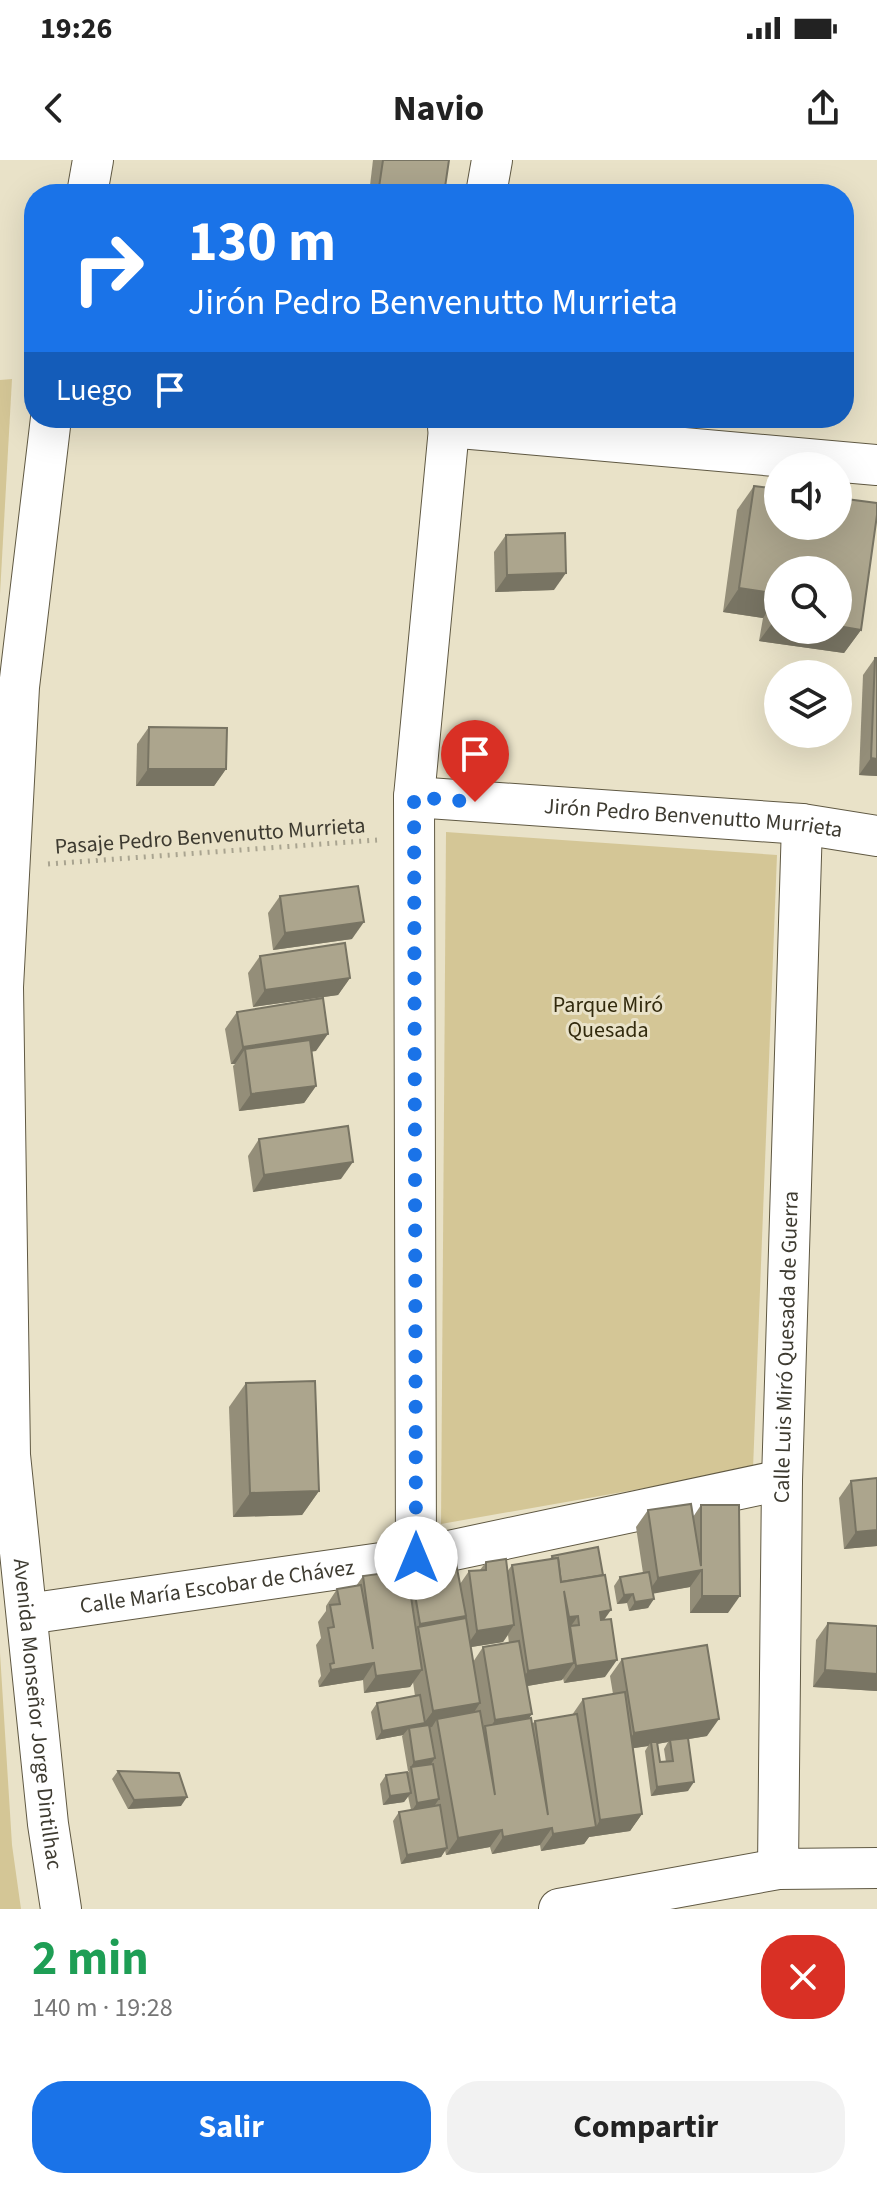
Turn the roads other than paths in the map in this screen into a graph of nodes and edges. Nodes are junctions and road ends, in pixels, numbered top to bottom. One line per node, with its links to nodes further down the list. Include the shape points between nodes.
1 (93, 160): 3 (street)
2 (492, 160): 4 (street)
3 (89, 184)
4 (488, 184)
5 (50, 428): 14 (street, Avenida Monseñor Jorge Dintilhac, via 19,687 3,987 10,1455)
6 (448, 428): 9 (street)
7 (509, 428): 8 (street)
8 (877, 465)
9 (414, 797): 10 (street, Jirón Pedro Benvenutto Murrieta); 13 (street)
10 (802, 824): 11 (street, Jirón Pedro Benvenutto Murrieta); 12 (street, Calle Luis Miró Quesada de Guerra)
11 (877, 836)
12 (782, 1480): 13 (street, Calle María Escobar de Chávez); 16 (street, Calle Luis Miró Quesada de Guerra)
13 (416, 1558): 14 (street, Calle María Escobar de Chávez)
14 (27, 1614): 17 (street, Avenida Monseñor Jorge Dintilhac)
15 (877, 1868): 16 (street)
16 (778, 1869): 18 (street)
17 (61, 1909)
18 (559, 1909)

